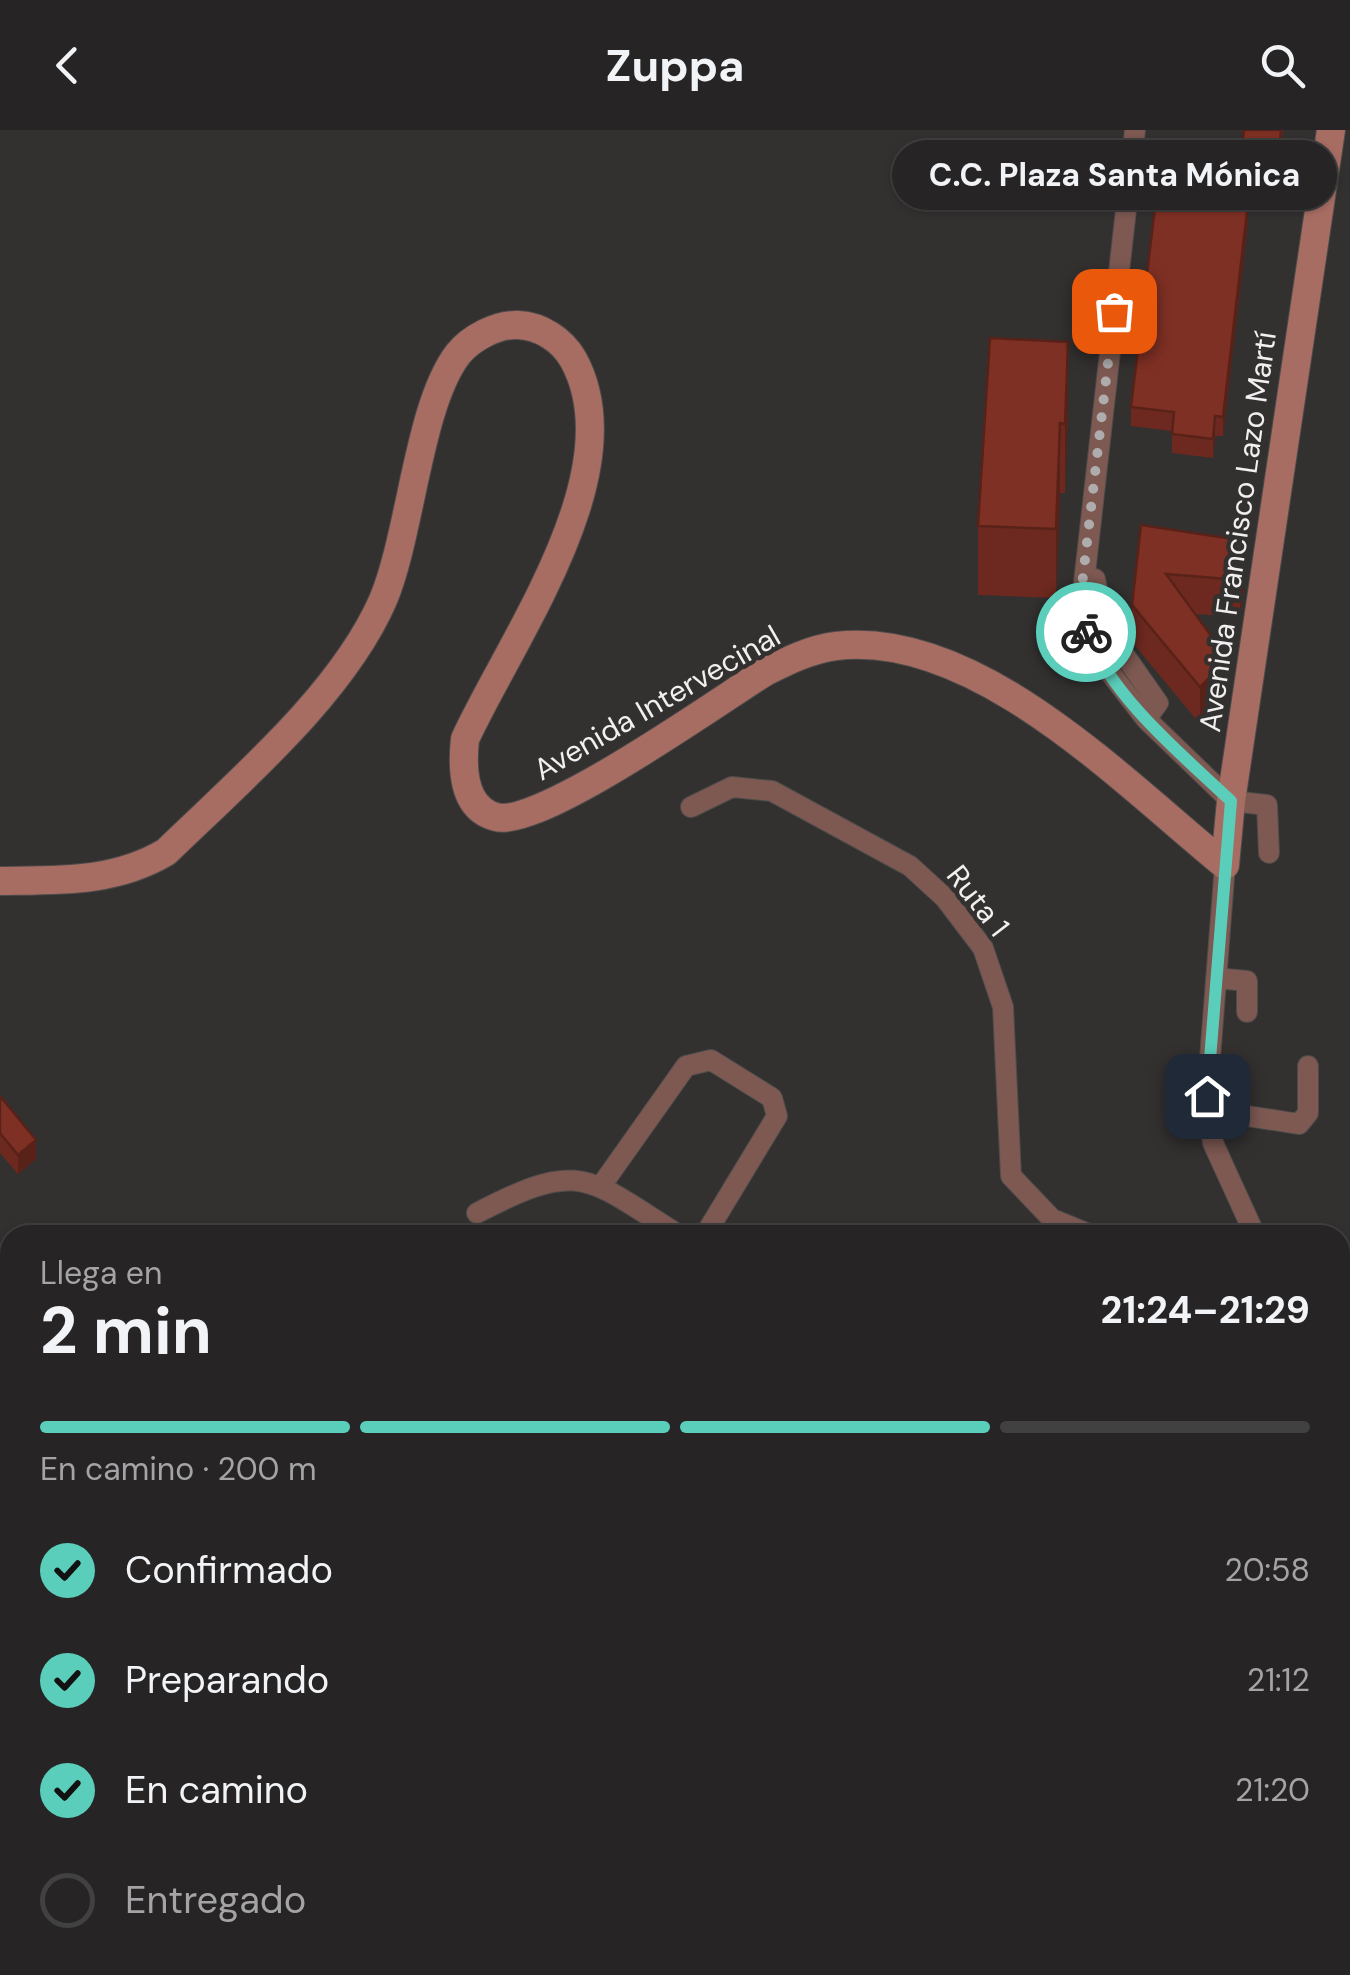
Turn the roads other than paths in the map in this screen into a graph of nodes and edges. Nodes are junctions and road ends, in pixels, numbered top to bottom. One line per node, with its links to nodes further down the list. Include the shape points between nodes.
1 (1135, 130): 4 (street, via 1081,609 1102,662)
2 (1330, 130): 5 (main road, Avenida Francisco Lazo Martí)
3 (1096, 580): 4 (street, via 1104,626 1158,704)
4 (1146, 718): 5 (street)
5 (1231, 801): 7 (street, via 1266,806); 8 (main road, Avenida Francisco Lazo Martí)
6 (691, 807): 18 (street, Ruta 1, via 732,788 772,791 910,866 945,898 984,948 1002,1007 1011,1176 1052,1219)
7 (1269, 854)
8 (1225, 865): 9 (main road, Avenida Intervecinal, via 999,688 951,666 876,646 836,646 782,664 558,802 508,818 481,809 470,797 462,767 465,739 552,574 582,485 590,422 590,398 567,349 546,332 519,325 468,343 456,357 433,412 382,600 358,646 305,711 166,852 142,866 98,879); 10 (street, Avenida Francisco Lazo Martí)
9 (0, 882)
10 (1216, 978): 11 (street, via 1247,980); 13 (street, Avenida Francisco Lazo Martí)
11 (1247, 1012)
12 (1308, 1066): 13 (street, via 1308,1112 1299,1124)
13 (1209, 1110): 19 (street, Avenida Francisco Lazo Martí, via 1214,1142)
14 (600, 1186): 15 (street, via 548,1180); 16 (street); 17 (street, via 686,1066 711,1060 772,1098 777,1116)
15 (477, 1213)
16 (663, 1225)
17 (711, 1225)
18 (1067, 1225)
19 (1251, 1225)

